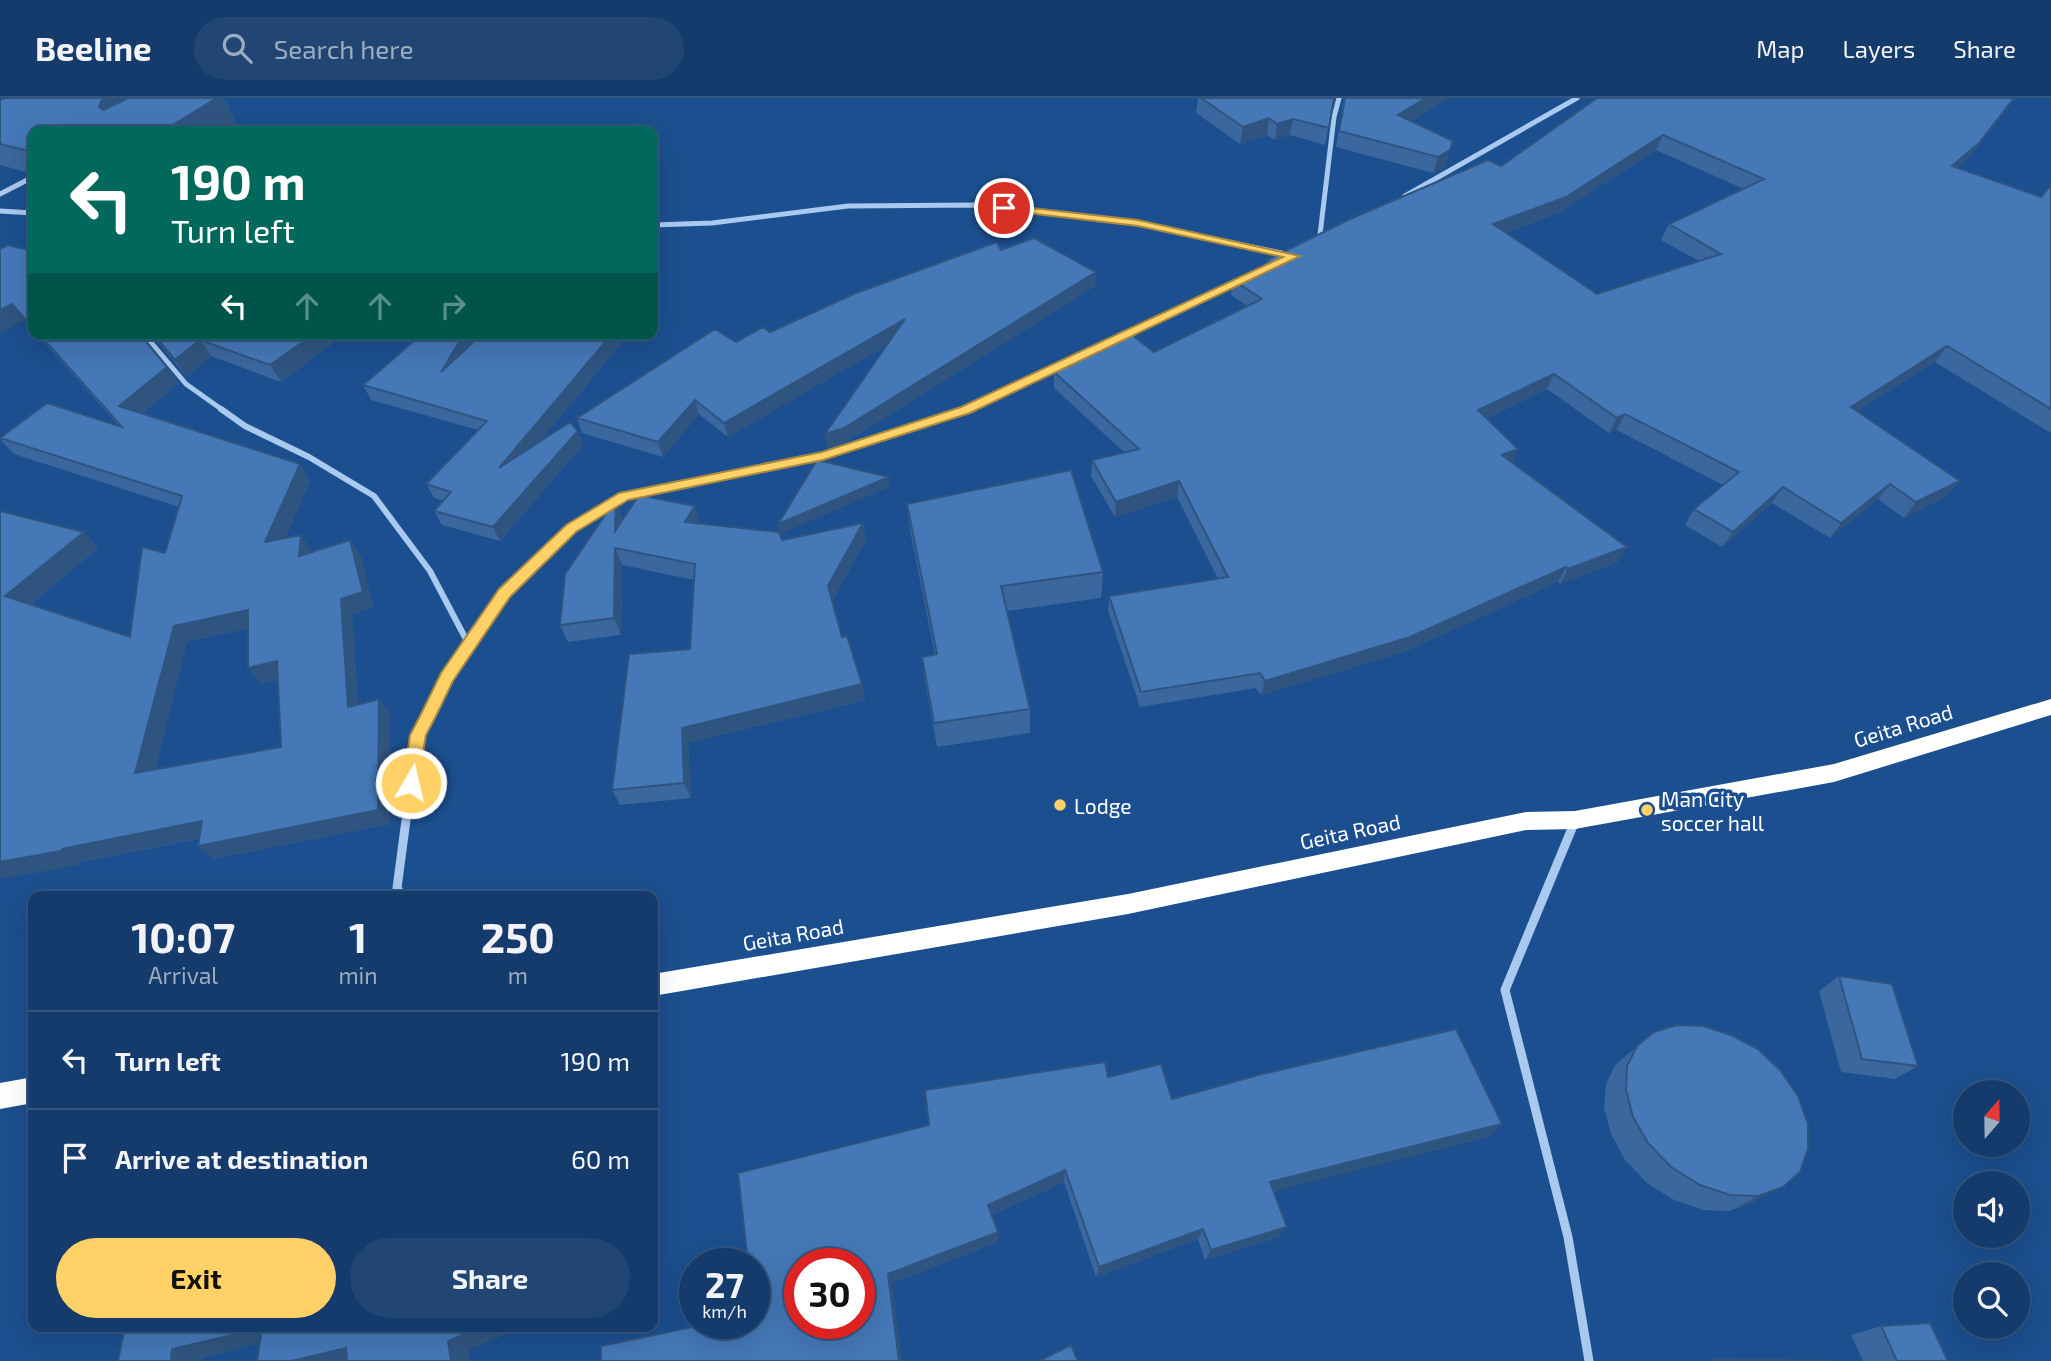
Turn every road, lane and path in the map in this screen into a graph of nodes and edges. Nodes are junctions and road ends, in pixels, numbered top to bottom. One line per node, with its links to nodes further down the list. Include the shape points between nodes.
1 (1339, 98): 10 (street)
2 (1577, 98): 5 (street)
3 (28, 180): 4 (street)
4 (0, 194)
5 (1399, 200)
6 (0, 211): 7 (street)
7 (28, 213)
8 (658, 225): 12 (street, via 712,223 848,206 977,205 1138,223 1295,256)
9 (1331, 238): 10 (street)
10 (1319, 244): 11 (street)
11 (1307, 250)
12 (1283, 261)
13 (1248, 278): 15 (street, via 965,410 823,456 624,496 571,528 504,593)
14 (149, 340): 15 (street, via 186,384 246,426 374,496 430,570)
15 (469, 645): 18 (street, via 418,735)
16 (2051, 707): 17 (highway, Geita Road, via 1834,773)
17 (1575, 820): 19 (highway, Geita Road, via 1526,821 1128,904); 22 (street, via 1505,990 1568,1237)
18 (399, 891)
19 (658, 984)
20 (28, 1091): 21 (highway)
21 (0, 1096)
22 (1589, 1361)

